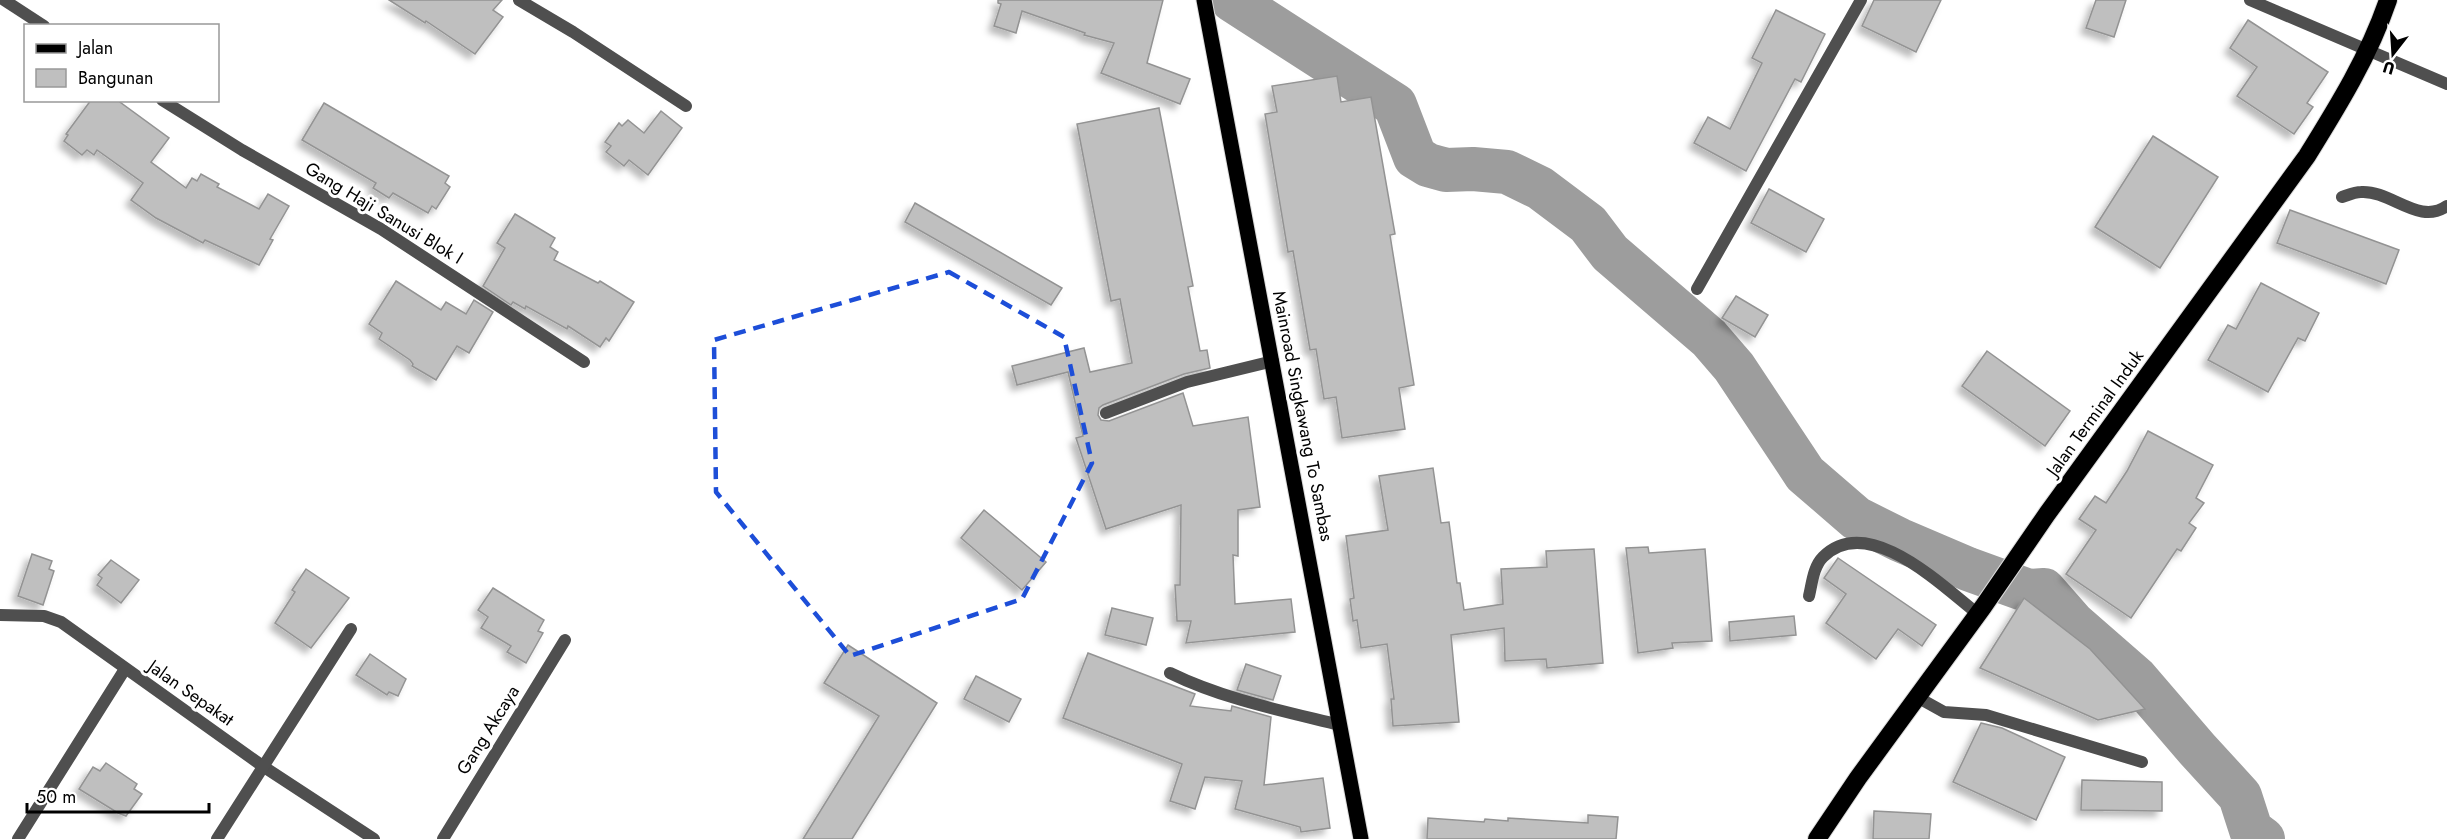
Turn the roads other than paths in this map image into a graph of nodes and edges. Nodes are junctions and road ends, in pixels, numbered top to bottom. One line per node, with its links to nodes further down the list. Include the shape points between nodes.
1 (4, 0): 7 (street)
2 (519, 0): 11 (street)
3 (1861, 0): 14 (street)
4 (2250, 0): 8 (street)
5 (2388, 0): 8 (highway, Jalan Terminal Induk)
6 (1204, 2): 15 (main road, Mainroad Singkawang To Sambas)
7 (41, 24)
8 (2370, 49): 9 (street); 19 (highway, Jalan Terminal Induk, via 2307,156)
9 (2447, 84)
10 (165, 102): 16 (street, Gang Haji Sanusi Blok I, via 381,228)
11 (686, 106)
12 (2342, 196): 13 (street, via 2362,192 2382,196 2424,213 2438,212)
13 (2447, 206)
14 (1698, 289)
15 (1273, 361): 17 (street, via 1187,382); 26 (main road, Mainroad Singkawang To Sambas)
16 (584, 362)
17 (1106, 413)
18 (1809, 596): 19 (street, via 1822,558 1839,547 1858,542 1878,545 1899,555)
19 (1981, 610): 25 (highway, Jalan Terminal Induk)
20 (0, 615): 23 (street, via 45,616 61,622)
21 (351, 629): 28 (street)
22 (565, 640): 32 (street, Gang Akcaya)
23 (125, 669): 28 (street, Jalan Sepakat); 29 (street, Jalan Sepakat)
24 (1170, 673): 26 (street, via 1268,707)
25 (1917, 697): 27 (street, via 1944,712 1986,715); 34 (highway, Jalan Terminal Induk)
26 (1340, 725): 33 (main road, Mainroad Singkawang To Sambas)
27 (2142, 762)
28 (264, 767): 30 (street); 31 (street, Jalan Sepakat)
29 (18, 839)
30 (217, 839)
31 (374, 839)
32 (443, 839)
33 (1361, 839)
34 (1817, 839)

